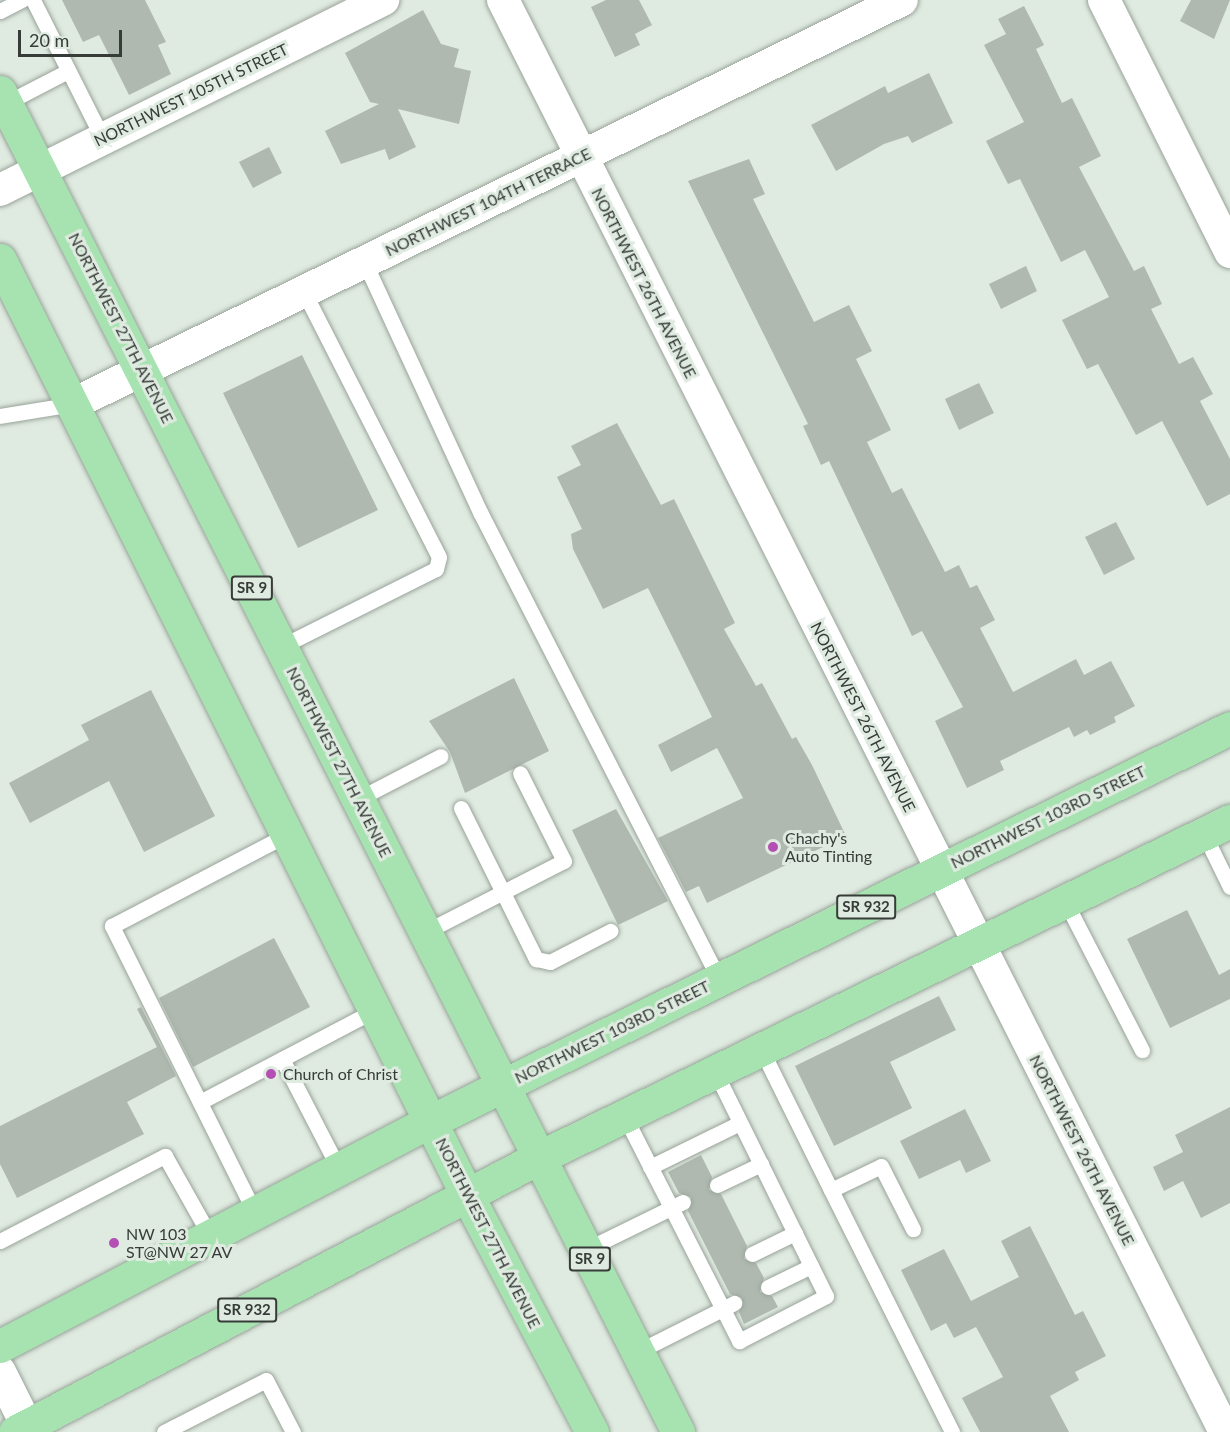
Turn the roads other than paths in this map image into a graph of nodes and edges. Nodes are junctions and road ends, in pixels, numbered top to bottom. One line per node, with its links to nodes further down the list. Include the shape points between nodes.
1 (22, 0): 7 (lane)
2 (33, 0): 8 (lane)
3 (383, 0): 10 (street, NORTHWEST 105TH STREET)
4 (503, 0): 11 (street, NORTHWEST 26TH AVENUE)
5 (902, 0): 11 (street, NORTHWEST 104TH TERRACE)
6 (1104, 0): 14 (street)
7 (0, 11)
8 (68, 71): 9 (lane); 10 (lane)
9 (3, 98): 12 (main road, NORTHWEST 27TH AVENUE / SR 9)
10 (104, 139): 12 (street, NORTHWEST 105TH STREET)
11 (580, 158): 16 (street, NORTHWEST 104TH TERRACE); 29 (street, NORTHWEST 26TH AVENUE)
12 (41, 170): 13 (street, NORTHWEST 105TH STREET); 18 (main road, NORTHWEST 27TH AVENUE / SR 9)
13 (0, 190)
14 (1230, 252)
15 (0, 260): 19 (main road, NORTHWEST 27TH AVENUE)
16 (364, 261): 17 (street, NORTHWEST 104TH TERRACE); 36 (lane, via 480,512)
17 (303, 290): 18 (street, NORTHWEST 104TH TERRACE); 21 (lane, via 439,557 436,569)
18 (142, 369): 19 (street, NORTHWEST 104TH TERRACE); 21 (main road, NORTHWEST 27TH AVENUE / SR 9)
19 (73, 404): 20 (lane); 28 (main road, NORTHWEST 27TH AVENUE)
20 (0, 416)
21 (282, 646): 25 (main road, NORTHWEST 27TH AVENUE / SR 9)
22 (1230, 728): 29 (main road, NORTHWEST 103RD STREET / SR 932)
23 (441, 756): 25 (lane)
24 (520, 773): 31 (lane, via 564,861)
25 (358, 799): 34 (main road, NORTHWEST 27TH AVENUE / SR 9)
26 (461, 808): 31 (lane)
27 (1217, 827): 30 (lane); 32 (main road, SR 932)
28 (288, 834): 37 (main road, NORTHWEST 27TH AVENUE); 43 (lane, via 112,926)
29 (940, 870): 35 (street, NORTHWEST 26TH AVENUE); 36 (main road, NORTHWEST 103RD STREET / SR 932)
30 (1230, 887)
31 (503, 892): 33 (lane, via 536,959 550,962); 34 (lane)
32 (1065, 901): 35 (main road, SR 932); 39 (lane)
33 (610, 931)
34 (425, 932): 42 (main road, NORTHWEST 27TH AVENUE / SR 9)
35 (978, 944): 38 (main road, SR 932); 74 (street, NORTHWEST 26TH AVENUE)
36 (719, 980): 42 (main road, NORTHWEST 103RD STREET / SR 932)
37 (375, 1010): 40 (lane); 45 (main road, NORTHWEST 27TH AVENUE)
38 (761, 1049): 41 (main road, SR 932); 52 (lane)
39 (1142, 1050)
40 (282, 1059): 43 (lane); 50 (lane)
41 (715, 1071): 44 (main road, SR 932); 46 (lane)
42 (502, 1086): 45 (main road, NORTHWEST 103RD STREET / SR 932); 47 (main road, NORTHWEST 27TH AVENUE / SR 9)
43 (200, 1102): 55 (lane)
44 (624, 1116): 47 (main road, SR 932); 49 (lane)
45 (431, 1121): 50 (main road, NORTHWEST 103RD STREET / SR 932); 53 (main road, NORTHWEST 27TH AVENUE)
46 (740, 1123): 48 (lane); 49 (lane)
47 (538, 1158): 53 (main road, SR 932); 60 (main road, NORTHWEST 27TH AVENUE / SR 9)
48 (761, 1164): 51 (lane); 57 (lane)
49 (650, 1167): 54 (lane)
50 (339, 1169): 55 (main road, NORTHWEST 103RD STREET / SR 932)
51 (717, 1185)
52 (831, 1190): 56 (lane, via 881,1166); 73 (lane)
53 (467, 1194): 68 (main road, SR 932); 71 (main road, NORTHWEST 27TH AVENUE)
54 (677, 1205): 60 (lane); 64 (lane)
55 (255, 1213): 58 (main road, NORTHWEST 103RD STREET / SR 932)
56 (913, 1229)
57 (795, 1233): 61 (lane); 62 (lane)
58 (210, 1236): 59 (lane, via 165,1156); 65 (main road, NORTHWEST 103RD STREET / SR 932)
59 (0, 1241)
60 (585, 1250): 66 (main road, NORTHWEST 27TH AVENUE / SR 9)
61 (752, 1254)
62 (811, 1266): 63 (lane); 64 (lane, via 826,1296 739,1341)
63 (768, 1287)
64 (728, 1307): 66 (lane)
65 (0, 1346)
66 (637, 1352): 72 (main road, NORTHWEST 27TH AVENUE / SR 9)
67 (0, 1372): 68 (street)
68 (21, 1429)
69 (164, 1432): 70 (lane, via 266,1380)
70 (293, 1432)
71 (592, 1432)
72 (678, 1432)
73 (952, 1432)
74 (1225, 1432)

